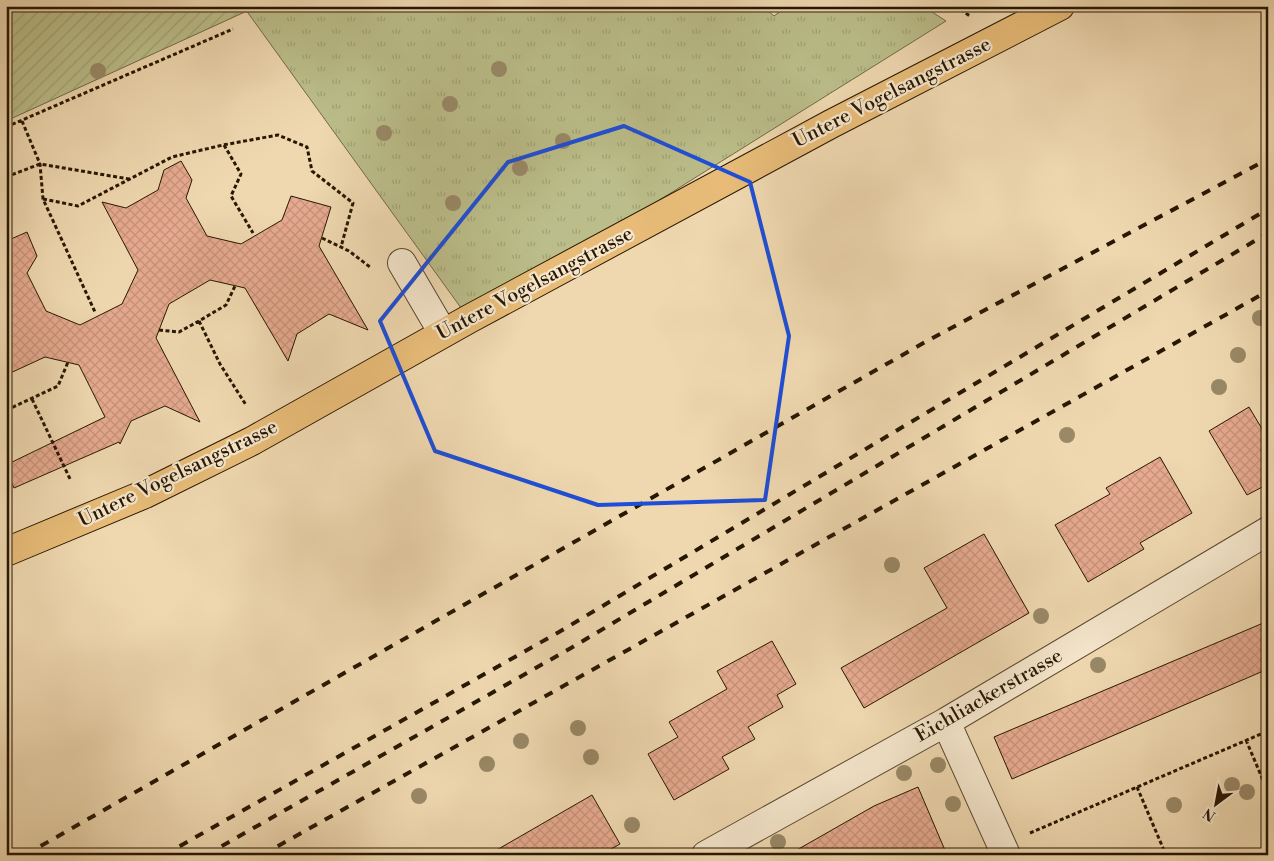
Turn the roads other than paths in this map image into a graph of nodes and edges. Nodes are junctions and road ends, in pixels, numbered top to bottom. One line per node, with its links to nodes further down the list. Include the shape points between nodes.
1 (1060, 6): 3 (main road, Untere Vogelsangstrasse, via 831,124)
2 (402, 263): 3 (street)
3 (443, 333): 5 (main road, Untere Vogelsangstrasse, via 252,440 145,494)
4 (1268, 531): 6 (street, Eichliackerstrasse)
5 (6, 552)
6 (946, 722): 7 (street); 8 (street, Eichliackerstrasse)
7 (1004, 850)
8 (706, 855)

